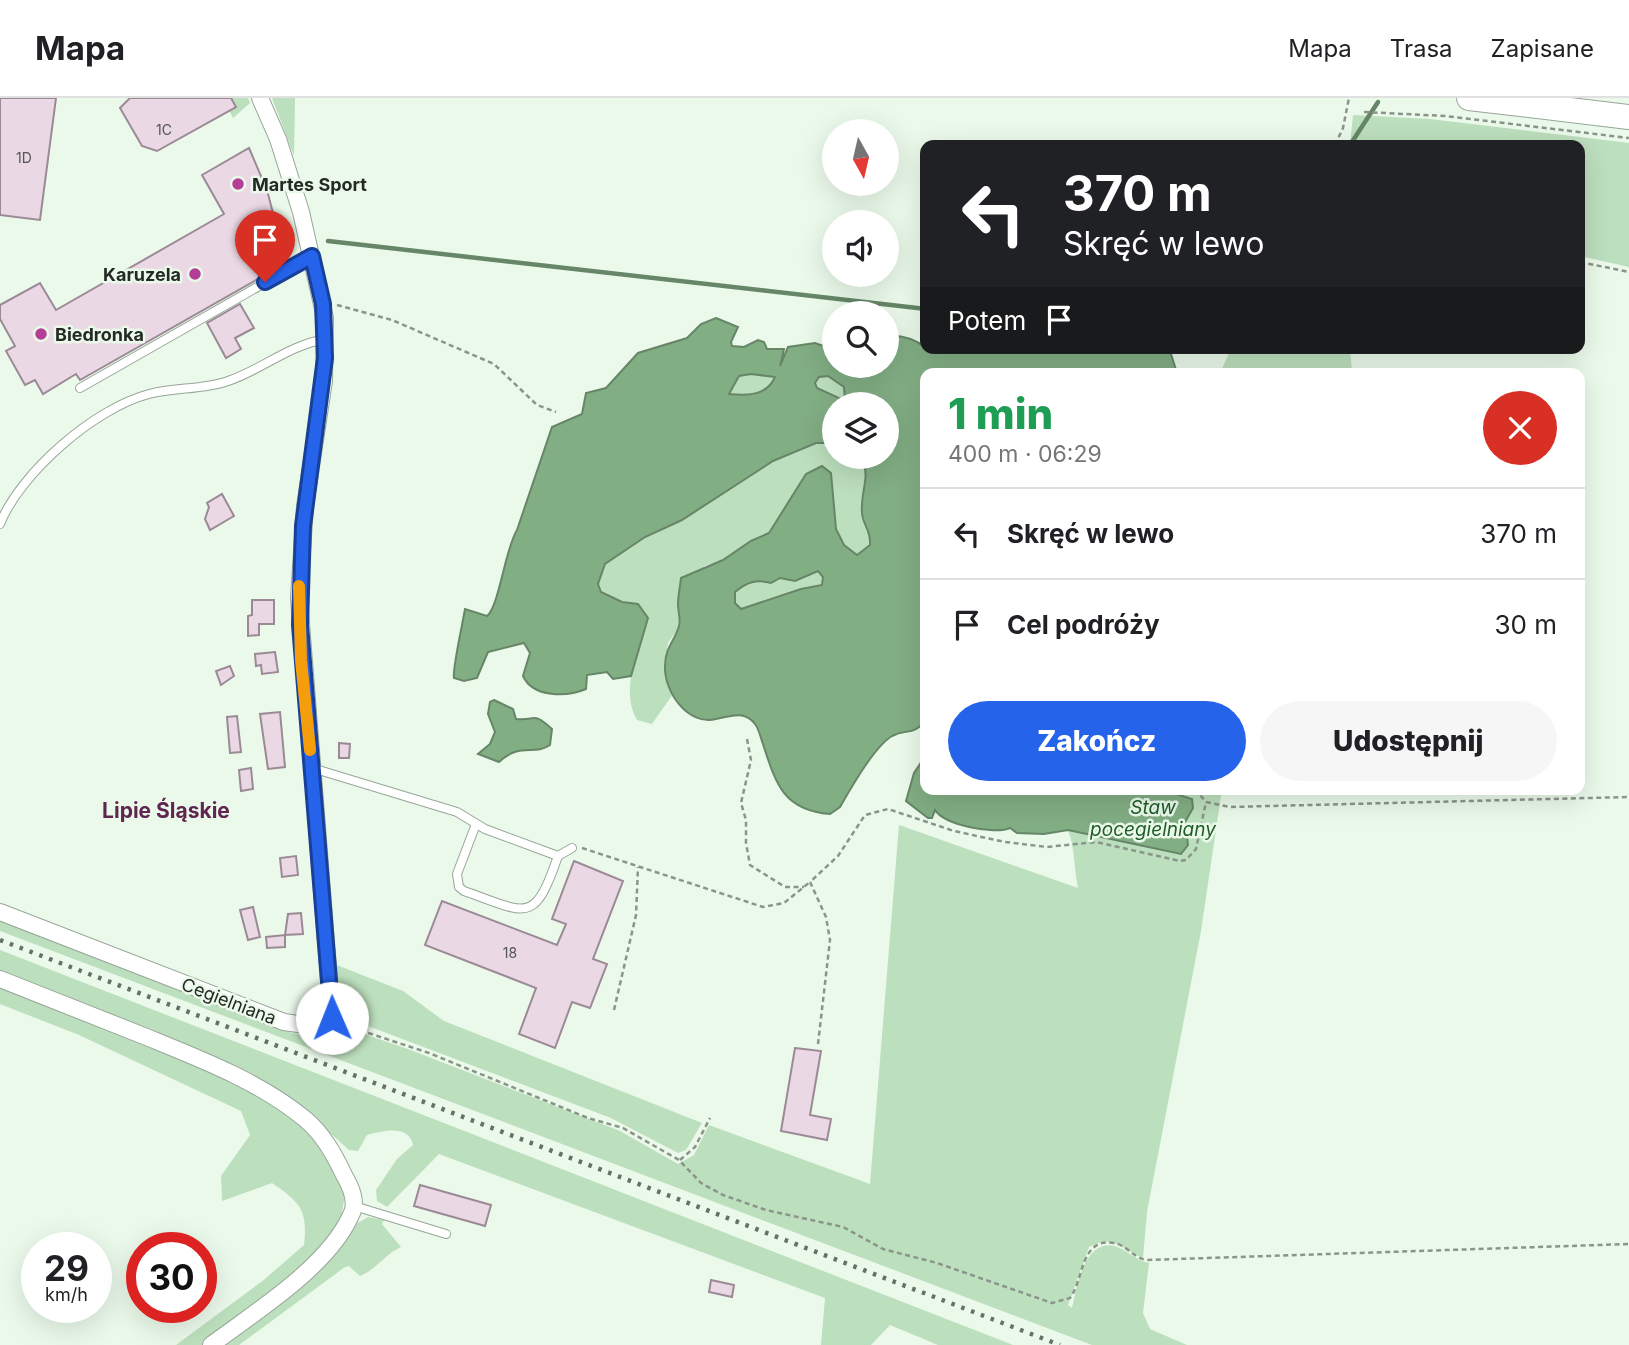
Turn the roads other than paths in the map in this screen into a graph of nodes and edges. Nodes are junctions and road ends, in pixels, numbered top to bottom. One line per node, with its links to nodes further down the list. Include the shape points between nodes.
1 (260, 98): 4 (street, via 286,163)
2 (1469, 98): 3 (main road)
3 (1629, 117)
4 (312, 256): 5 (street); 6 (lane)
5 (326, 339): 7 (lane, via 295,346 226,382 145,394 91,421 25,482); 8 (street, via 299,574 301,660)
6 (80, 388)
7 (0, 524)
8 (312, 768): 9 (lane, via 444,807); 12 (street, Cegielniana, via 332,991 330,1021 323,1026 284,1022)
9 (475, 824): 11 (lane); 11 (lane, via 457,874 464,891 514,908 529,907 545,892)
10 (572, 848): 11 (lane)
11 (558, 856)
12 (0, 912)
13 (0, 979): 14 (street, via 207,1063 290,1108 328,1144 349,1185)
14 (354, 1206): 15 (lane); 16 (street, via 322,1255)
15 (446, 1234)
16 (211, 1345)

